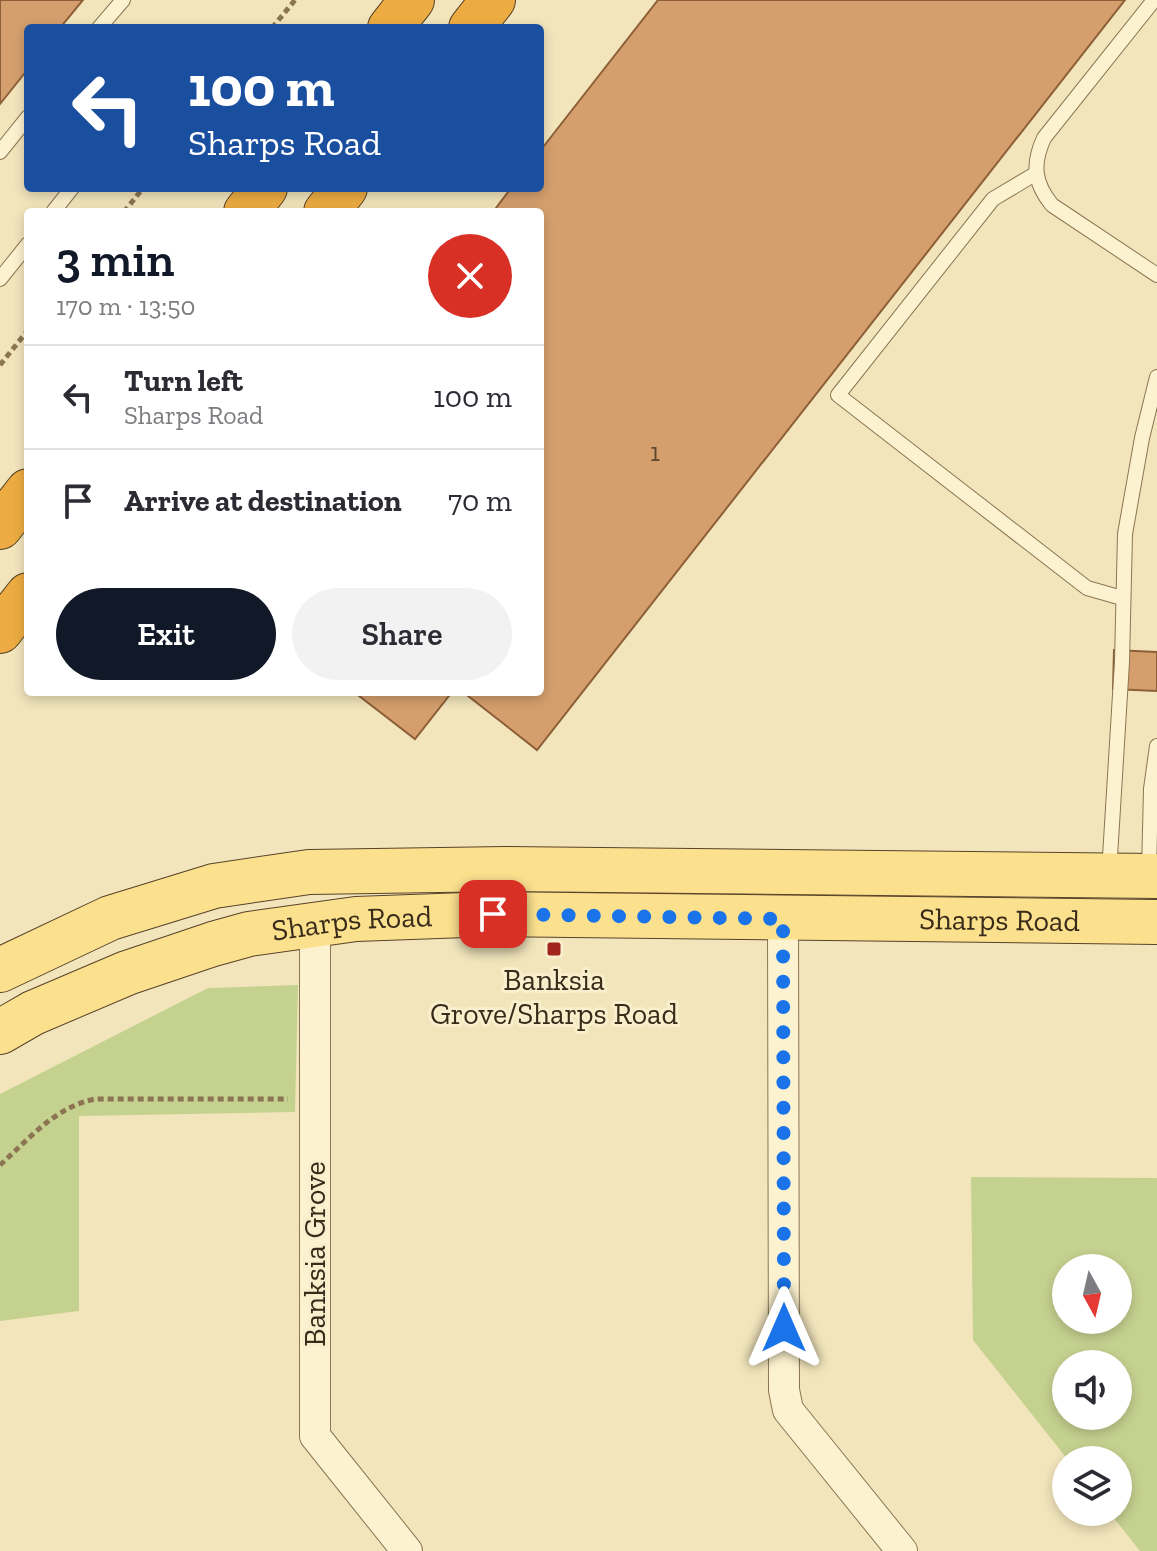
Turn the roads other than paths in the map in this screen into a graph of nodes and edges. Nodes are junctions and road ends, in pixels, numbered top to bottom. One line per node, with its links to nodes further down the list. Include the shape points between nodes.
1 (123, 0): 5 (lane)
2 (412, 0): 6 (highway)
3 (493, 0): 7 (highway)
4 (1154, 0): 10 (lane, via 1044,138)
5 (102, 24)
6 (393, 24)
7 (474, 24)
8 (24, 122): 9 (lane)
9 (0, 152)
10 (1035, 174): 18 (lane, via 1052,205); 23 (lane, via 993,199 838,395 1087,588)
11 (69, 192): 14 (lane)
12 (262, 192): 15 (highway)
13 (342, 192): 16 (highway)
14 (56, 208)
15 (249, 208)
16 (329, 208)
17 (24, 249): 19 (lane)
18 (1157, 275)
19 (0, 279)
20 (1157, 377): 23 (lane, via 1125,534)
21 (24, 496): 22 (highway)
22 (0, 527)
23 (1122, 598): 28 (lane)
24 (24, 600): 25 (highway)
25 (0, 631)
26 (1157, 746): 27 (lane)
27 (1157, 757): 28 (lane)
28 (1134, 899): 29 (main road, Sharps Road); 31 (main road, Sharps Road, via 505,869 309,872 214,886 110,918)
29 (783, 919): 30 (main road, Sharps Road, via 493,914); 34 (street, via 784,1390 788,1410)
30 (315, 924): 32 (main road, Sharps Road, via 249,934 127,973); 33 (street, Banksia Grove, via 315,1436)
31 (0, 970)
32 (0, 1032)
33 (407, 1551)
34 (902, 1551)

